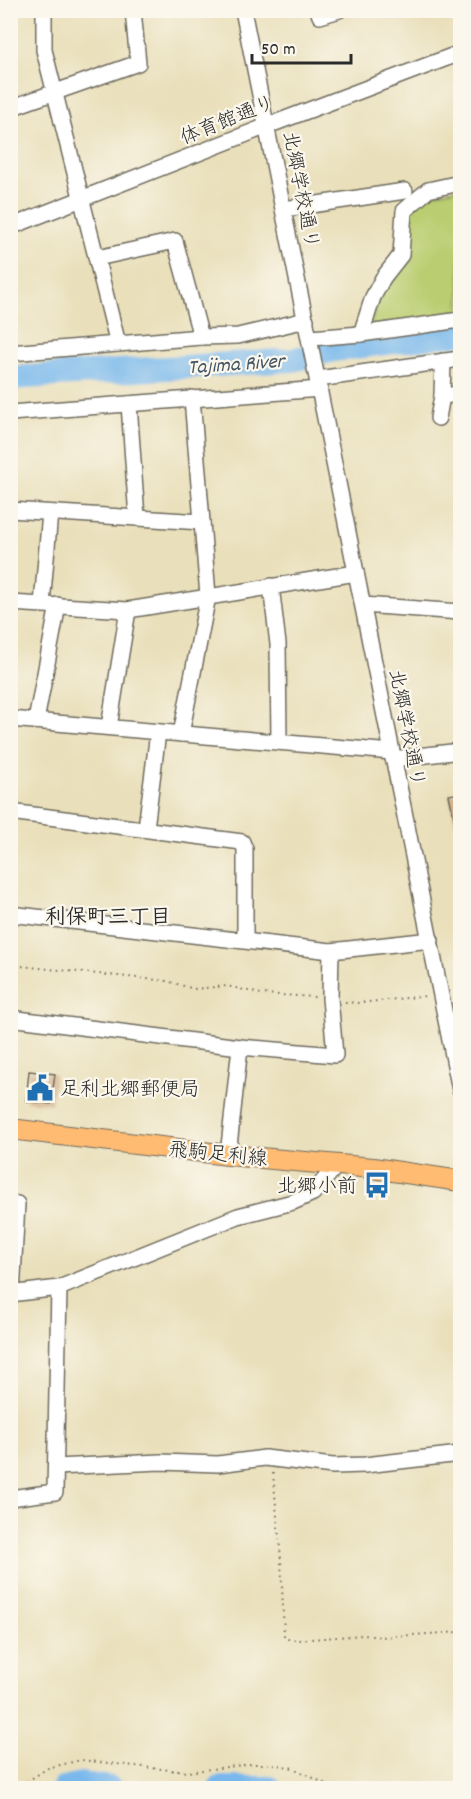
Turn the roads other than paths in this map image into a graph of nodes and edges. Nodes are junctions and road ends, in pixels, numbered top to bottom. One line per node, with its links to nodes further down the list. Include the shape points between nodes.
1 (44, 10): 7 (street, via 44,50)
2 (132, 10): 7 (street, via 138,63)
3 (243, 10): 9 (street, 北郷学校通り)
4 (318, 10): 5 (street, via 320,16)
5 (339, 10)
6 (460, 53): 9 (street, 体育館通り)
7 (55, 94): 8 (street); 12 (street)
8 (10, 108)
9 (267, 126): 12 (street, 体育館通り); 13 (street, 北郷学校通り)
10 (460, 183): 18 (street, via 428,190 405,211 401,255 382,278)
11 (405, 191): 13 (street)
12 (83, 199): 14 (street, 体育館通り); 15 (street)
13 (284, 209): 16 (street, 北郷学校通り)
14 (10, 227)
15 (97, 258): 19 (street, via 175,241); 21 (street)
16 (306, 320): 19 (street, via 238,336); 20 (street, 北郷学校通り)
17 (460, 320): 18 (street)
18 (360, 334): 20 (street)
19 (201, 337): 21 (street)
20 (310, 340): 25 (street, 北郷学校通り)
21 (118, 344): 22 (street)
22 (10, 353)
23 (460, 359): 24 (street)
24 (443, 361): 25 (street); 27 (street)
25 (318, 380): 28 (street); 36 (street, 北郷学校通り)
26 (460, 394): 27 (street)
27 (442, 396): 31 (street)
28 (192, 398): 29 (street); 35 (street)
29 (129, 404): 30 (street); 34 (street)
30 (10, 413)
31 (438, 418)
32 (10, 510): 33 (street)
33 (50, 513): 34 (street); 40 (street)
34 (137, 518): 35 (street)
35 (202, 522): 38 (street)
36 (356, 573): 37 (street); 41 (street, 北郷学校通り)
37 (271, 586): 38 (street); 49 (street, via 278,644)
38 (208, 596): 42 (street); 48 (street)
39 (10, 603): 40 (street)
40 (50, 605): 42 (street); 45 (street)
41 (363, 605): 43 (street); 51 (street, 北郷学校通り)
42 (128, 610): 46 (street)
43 (460, 612)
44 (10, 719): 45 (street)
45 (36, 721): 46 (street)
46 (109, 727): 47 (street)
47 (158, 732): 48 (street); 53 (street)
48 (181, 734): 49 (street)
49 (279, 742): 51 (street)
50 (460, 751): 51 (street)
51 (392, 756): 56 (street, 北郷学校通り)
52 (10, 812): 53 (street)
53 (146, 828): 55 (street, via 242,842)
54 (10, 914): 55 (street)
55 (245, 940): 57 (street)
56 (431, 940): 57 (street); 60 (street, 北郷学校通り)
57 (331, 951): 59 (street, via 335,1055)
58 (10, 1018): 59 (street)
59 (240, 1047): 62 (street)
60 (460, 1090)
61 (10, 1129): 62 (main road, 飛駒足利線)
62 (228, 1155): 63 (main road, 飛駒足利線)
63 (337, 1165): 64 (main road, 飛駒足利線); 66 (street, via 313,1193 293,1202 238,1216)
64 (460, 1181)
65 (10, 1203): 67 (street, via 17,1204)
66 (58, 1288): 67 (street); 69 (street)
67 (11, 1294)
68 (460, 1454): 69 (street, via 365,1465 333,1466 272,1459)
69 (56, 1467): 70 (street, via 55,1492)
70 (10, 1498)

